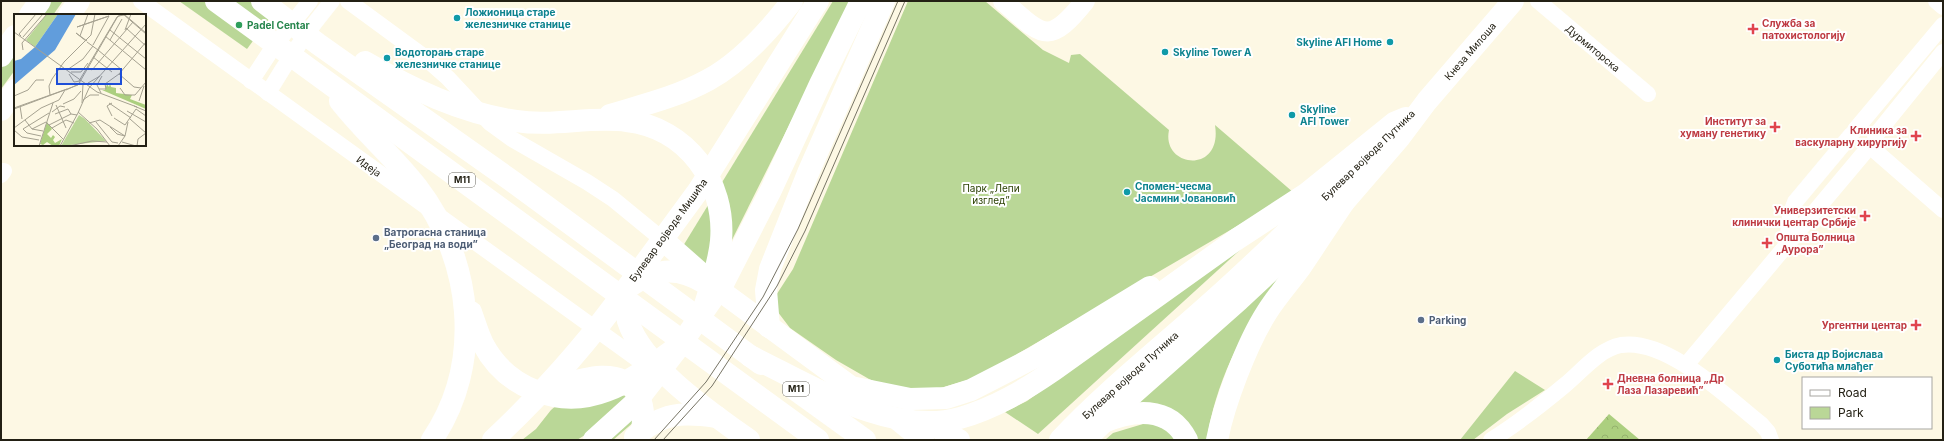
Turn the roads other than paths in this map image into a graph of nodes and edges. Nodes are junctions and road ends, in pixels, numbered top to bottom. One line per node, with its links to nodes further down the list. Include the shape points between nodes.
1 (40, 1): 19 (main road)
2 (79, 1): 20 (main road)
3 (141, 1): 26 (street, Идеја)
4 (216, 1): 27 (main road, M11)
5 (262, 1): 23 (main road, M11)
6 (310, 1): 26 (street, via 272,49)
7 (332, 1): 29 (street, via 288,60)
8 (348, 1): 40 (street, via 423,56 448,78 490,123 512,139 587,182)
9 (792, 1): 34 (main road, via 755,43 708,80 650,104)
10 (818, 1): 40 (main road, Булевар војводе Мишића, via 698,191)
11 (861, 1): 45 (main road, via 736,262)
12 (884, 1): 46 (main road, via 808,173 772,263 766,290)
13 (1003, 1): 14 (street, via 1030,25 1048,32 1064,26)
14 (1086, 1)
15 (1514, 1): 31 (main road, Кнеза Милоша)
16 (1538, 1): 30 (street, Дурмиторска)
17 (1936, 1): 18 (street)
18 (1943, 7)
19 (31, 14)
20 (70, 14)
21 (1943, 25): 35 (street)
22 (14, 37): 25 (main road)
23 (318, 44): 34 (main road, via 354,56 427,95 488,115 541,124); 49 (main road, M11, via 512,181)
24 (1943, 52): 36 (street)
25 (1, 56)
26 (251, 81): 29 (street, Идеја)
27 (328, 82): 43 (main road, via 353,118 417,188 443,230 456,263); 51 (main road, M11)
28 (14, 91): 32 (main road)
29 (268, 93): 47 (street, Идеја)
30 (1648, 94)
31 (1427, 101): 33 (main road, Булевар војводе Путника); 37 (main road, Булевар војводе Путника)
32 (1, 110)
33 (1406, 118): 39 (main road, via 1394,123 1306,194); 55 (main road, Булевар војводе Путника)
34 (592, 120): 45 (main road, via 637,122 666,132 690,150 710,178 719,208 721,241 718,261)
35 (1853, 133): 36 (street, via 1860,128 1868,128); 36 (street, via 1850,140 1857,152); 41 (street, via 1795,202)
36 (1871, 146): 38 (street); 41 (street)
37 (1344, 202): 55 (main road, Булевар војводе Путника, via 1239,300); 70 (main road, via 1266,313 1238,373)
38 (1943, 210)
39 (1237, 239): 53 (main road, via 1186,266 1034,357 971,390 946,398 910,399); 57 (main road, via 1026,389 1003,402)
40 (663, 240): 42 (main road, Булевар војводе Мишића); 44 (main road)
41 (1787, 245): 50 (street)
42 (627, 288): 44 (main road, via 645,276 664,271 688,276); 47 (main road, Булевар војводе Мишића); 52 (main road, via 625,304 633,334)
43 (463, 291): 48 (main road, via 478,332 499,366 526,386 548,396 582,398 607,391); 59 (main road, via 467,330 462,373 450,407)
44 (722, 292): 46 (main road)
45 (703, 311): 48 (main road)
46 (769, 327): 53 (main road)
47 (597, 330): 52 (street, Идеја); 54 (main road, Булевар војводе Мишића)
48 (681, 344): 61 (main road, via 636,402)
49 (750, 356): 57 (main road, via 842,400); 65 (main road, M11)
50 (1686, 365): 71 (street, via 1649,347 1620,345 1602,354 1554,394); 72 (street, via 1762,424)
51 (730, 374): 63 (main road); 64 (main road, M11)
52 (677, 386): 56 (main road)
53 (851, 387): 57 (main road, via 888,412)
54 (545, 390): 58 (main road, via 598,377 622,379 638,396 644,410); 60 (main road, Булевар војводе Мишића)
55 (1094, 417): 67 (main road, Булевар војводе Путника); 68 (main road, Булевар војводе Путника); 69 (main road, via 1141,413 1160,415 1176,424)
56 (717, 418): 58 (main road, via 691,414 673,415 653,422); 62 (main road)
57 (926, 431): 66 (main road)
58 (637, 435)
59 (432, 440)
60 (493, 440)
61 (594, 440)
62 (749, 440)
63 (796, 440)
64 (818, 440)
65 (865, 440)
66 (959, 440)
67 (1060, 440)
68 (1085, 440)
69 (1187, 440)
70 (1217, 440)
71 (1491, 440)
72 (1771, 440)

